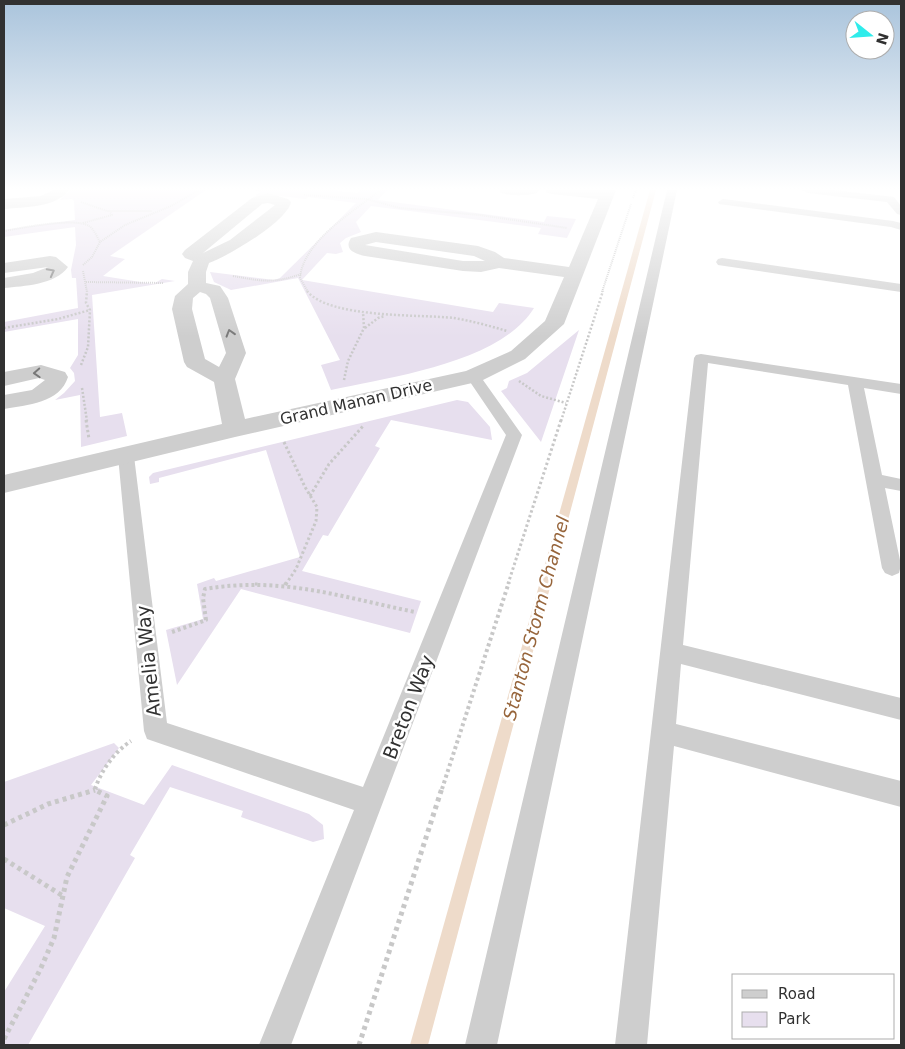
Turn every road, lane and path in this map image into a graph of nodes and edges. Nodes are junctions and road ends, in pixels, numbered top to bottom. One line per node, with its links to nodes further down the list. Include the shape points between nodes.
1 (98, 239): 11 (path)
2 (104, 239): 11 (path)
3 (210, 239): 12 (street, via 191,254)
4 (243, 239): 12 (street, via 219,255)
5 (321, 239): 17 (path, via 310,253)
6 (369, 239): 14 (street, via 357,242 356,248 463,266)
7 (390, 239): 14 (street, via 478,251)
8 (590, 239): 16 (street, Grand Manan Drive)
9 (620, 239): 40 (path)
10 (661, 239): 67 (lane)
11 (100, 242): 19 (path, via 92,257 82,266)
12 (203, 259): 22 (street, via 198,266)
13 (722, 262): 23 (lane)
14 (499, 263): 16 (street)
15 (4, 268): 21 (street, one-way to 15, via 38,278 59,267 50,262)
16 (576, 273): 31 (street, Grand Manan Drive, via 554,324 518,355)
17 (301, 274): 18 (path, via 266,282); 25 (path, via 300,281 309,293 328,303)
18 (228, 275)
19 (86, 282): 20 (path, via 149,285); 24 (path, via 86,303)
20 (172, 282)
21 (4, 283)
22 (197, 286): 33 (street, one-way to 22, via 236,353 219,298 212,290); 33 (street, via 184,296 182,309 195,362)
23 (901, 288)
24 (90, 310): 27 (path); 30 (path, via 88,346)
25 (363, 312): 26 (path); 28 (path)
26 (387, 315): 28 (path); 29 (path, via 454,319)
27 (4, 328)
28 (364, 328): 37 (path, via 356,338 343,372)
29 (515, 334)
30 (80, 370)
31 (473, 376): 42 (street, Grand Manan Drive); 52 (lane, Breton Way, via 514,434)
32 (515, 377): 40 (path, via 532,394)
33 (224, 378): 42 (street)
34 (4, 379): 39 (street, one-way to 34, via 39,395 54,386 57,377 41,372)
35 (854, 381): 38 (lane); 46 (lane); 54 (lane, via 701,358)
36 (81, 384): 44 (path)
37 (346, 388)
38 (901, 389)
39 (4, 402)
40 (566, 403): 66 (path)
41 (366, 419): 49 (path, via 329,464)
42 (235, 429): 45 (street, Grand Manan Drive)
43 (283, 439): 49 (path)
44 (89, 447)
45 (126, 456): 47 (street, Grand Manan Drive); 53 (lane, Amelia Way)
46 (874, 480): 48 (lane); 50 (lane)
47 (4, 484)
48 (901, 485)
49 (310, 496): 51 (path, via 317,507 316,521 296,569)
50 (894, 556)
51 (285, 584): 52 (path); 53 (path, via 240,583 205,589 206,620)
52 (444, 618): 60 (lane, Breton Way)
53 (146, 643): 56 (lane, Amelia Way)
54 (671, 652): 55 (lane); 57 (lane)
55 (901, 709)
56 (156, 731): 58 (path, via 126,743 107,766); 60 (lane, Amelia Way)
57 (663, 732): 59 (lane); 68 (lane)
58 (95, 790): 61 (path, via 48,804); 63 (path, via 107,796 67,877)
59 (901, 794)
60 (370, 803): 65 (lane, Breton Way)
61 (4, 826)
62 (4, 859): 63 (path)
63 (63, 896): 64 (path, via 54,938)
64 (4, 1039)
65 (275, 1045)
66 (359, 1045)
67 (482, 1045)
68 (631, 1045)

